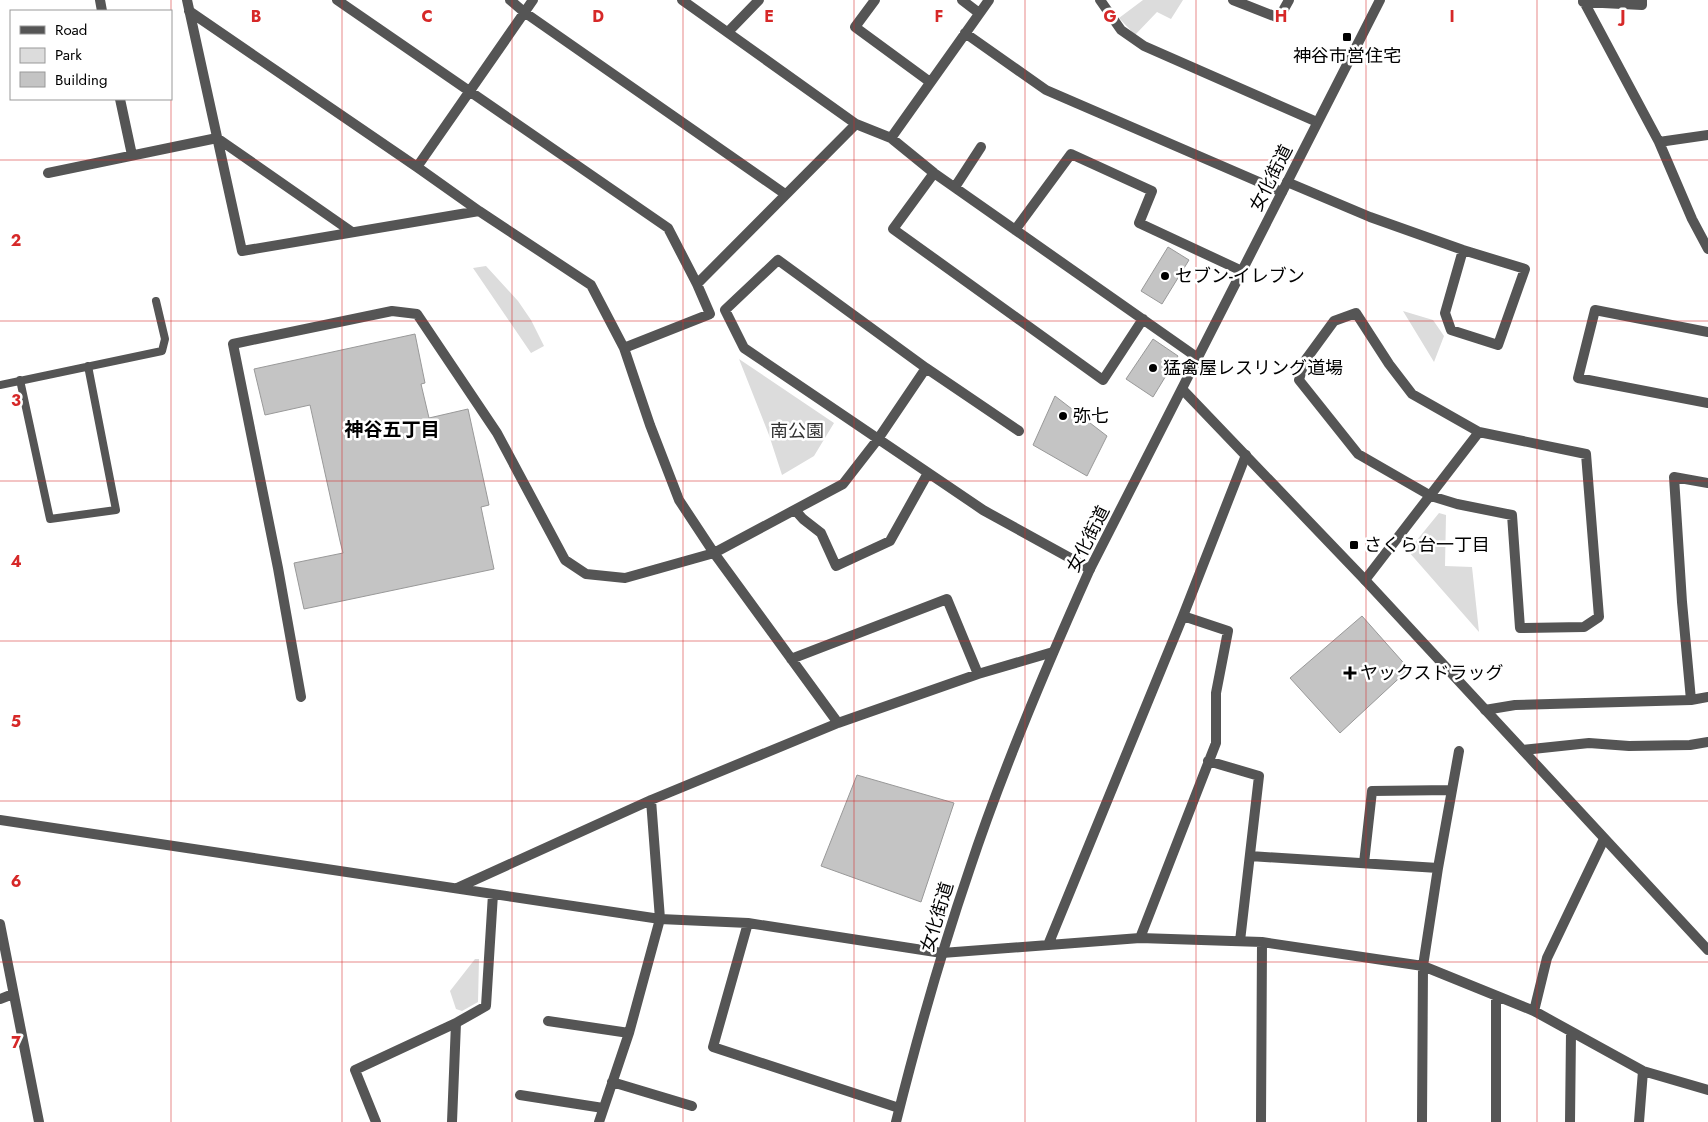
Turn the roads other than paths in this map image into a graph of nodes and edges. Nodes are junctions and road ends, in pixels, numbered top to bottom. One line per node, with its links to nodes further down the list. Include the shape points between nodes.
1 (188, 0): 16 (street)
2 (337, 0): 22 (street)
3 (510, 0): 17 (street)
4 (533, 0): 17 (street)
5 (682, 0): 19 (street)
6 (760, 0): 19 (street)
7 (875, 0): 21 (street, via 855,27)
8 (962, 0): 18 (street)
9 (989, 0): 18 (street)
10 (1100, 0): 24 (street, via 1121,30 1144,46)
11 (1233, 0): 12 (street, via 1280,18)
12 (1290, 0)
13 (1642, 0): 15 (street, via 1642,4)
14 (1378, 1): 24 (street, 女化街道)
15 (1583, 1): 29 (street)
16 (189, 12): 27 (street); 32 (street)
17 (524, 12): 22 (street); 38 (street)
18 (979, 13): 20 (street)
19 (728, 32): 25 (street)
20 (966, 33): 21 (street); 37 (street, via 1046,90)
21 (930, 82): 28 (street)
22 (470, 92): 32 (street); 45 (street, via 668,228)
23 (120, 100): 31 (street)
24 (1318, 122): 35 (street, 女化街道)
25 (856, 124): 28 (street); 38 (street)
26 (1708, 135): 29 (street)
27 (217, 138): 31 (street); 41 (street); 41 (street, via 242,251)
28 (891, 138): 34 (street)
29 (1659, 142): 43 (street)
30 (981, 147): 36 (street)
31 (132, 155): 33 (street)
32 (417, 166): 39 (street)
33 (48, 173)
34 (934, 174): 36 (street); 47 (street, via 893,228 1103,380)
35 (1287, 182): 37 (street, 女化街道); 42 (street, via 1370,218)
36 (954, 188): 40 (street)
37 (1282, 192): 44 (street, 女化街道)
38 (785, 194): 45 (street)
39 (479, 211): 41 (street); 49 (street, via 592,285)
40 (1015, 230): 44 (street, via 1071,154 1152,191 1139,223); 47 (street)
41 (352, 232)
42 (1463, 250): 42 (street, via 1525,269 1498,345 1451,330 1446,313)
43 (1708, 250)
44 (1242, 271): 50 (street, 女化街道)
45 (697, 284): 49 (street, via 710,314)
46 (156, 301): 51 (lane, via 166,339 162,351)
47 (1143, 319): 50 (street)
48 (1708, 332): 56 (street, via 1595,310 1578,378)
49 (624, 348): 65 (street, via 680,500)
50 (1198, 358): 55 (street, 女化街道)
51 (88, 366): 53 (lane); 53 (lane, via 116,510 50,519)
52 (926, 368): 57 (street); 59 (street); 59 (street, via 778,260 725,310 744,348)
53 (20, 380): 54 (lane)
54 (0, 385)
55 (1182, 389): 60 (street); 66 (street, 女化街道)
56 (1708, 403)
57 (1019, 431)
58 (1479, 432): 63 (street); 63 (street, via 1412,394 1388,364 1356,313 1334,321 1304,362 1299,380 1358,454); 63 (street, via 1586,454 1599,617 1584,627 1520,628 1512,515)
59 (878, 439): 61 (street); 64 (street, via 842,484)
60 (1246, 455): 67 (street); 68 (street)
61 (928, 473): 64 (street, via 890,541 836,566 821,533); 66 (street, via 983,510)
62 (1708, 483): 74 (street, via 1674,477)
63 (1431, 496): 67 (street)
64 (795, 510): 65 (street)
65 (714, 553): 70 (street); 72 (street, via 625,578 586,574 565,560 497,433 418,314 392,310 233,344)
66 (1090, 569): 69 (street, 女化街道)
67 (1365, 580): 75 (street)
68 (1183, 616): 80 (street, via 1228,631 1216,693 1216,742); 96 (street)
69 (1053, 652): 71 (street); 98 (street, 女化街道, via 968,871)
70 (792, 658): 71 (street, via 946,599); 76 (street)
71 (978, 674): 76 (street)
72 (300, 697)
73 (1708, 697): 74 (street)
74 (1691, 700): 75 (street, via 1515,705)
75 (1485, 710): 79 (street)
76 (838, 723): 82 (street)
77 (1708, 742): 79 (street, via 1629,746 1589,743)
78 (1459, 750): 81 (street)
79 (1523, 750): 84 (street)
80 (1208, 760): 85 (street, via 1259,776); 93 (street)
81 (1452, 790): 86 (street, via 1372,791); 87 (street)
82 (651, 800): 88 (street); 90 (street)
83 (0, 820): 88 (street)
84 (1604, 839): 97 (street); 103 (street, via 1547,958)
85 (1250, 856): 86 (street); 94 (street)
86 (1364, 863): 87 (street)
87 (1438, 868): 99 (street)
88 (456, 888): 89 (street)
89 (493, 894): 90 (street); 105 (street, via 486,1006)
90 (660, 919): 91 (street); 107 (street)
91 (748, 923): 98 (street); 114 (street, via 713,1047)
92 (0, 924): 100 (street)
93 (1140, 938): 94 (street); 96 (street)
94 (1240, 941): 95 (street)
95 (1262, 942): 99 (street); 120 (street)
96 (1048, 945): 98 (street)
97 (1708, 950)
98 (942, 953): 114 (street, 女化街道)
99 (1423, 966): 101 (street); 121 (street)
100 (12, 994): 102 (street); 115 (street)
101 (1496, 996): 103 (street); 122 (street)
102 (0, 999)
103 (1534, 1011): 106 (street)
104 (548, 1021): 107 (street)
105 (456, 1023): 116 (street, via 355,1070); 117 (street)
106 (1571, 1032): 108 (street); 123 (street)
107 (629, 1033): 109 (street)
108 (1643, 1071): 110 (street); 124 (street)
109 (612, 1082): 112 (street); 113 (street)
110 (1708, 1090)
111 (520, 1095): 113 (street)
112 (692, 1106)
113 (603, 1108): 118 (street)
114 (899, 1108): 119 (street, 女化街道)
115 (39, 1122)
116 (376, 1122)
117 (452, 1122)
118 (599, 1122)
119 (896, 1122)
120 (1262, 1122)
121 (1422, 1122)
122 (1496, 1122)
123 (1570, 1122)
124 (1639, 1122)

